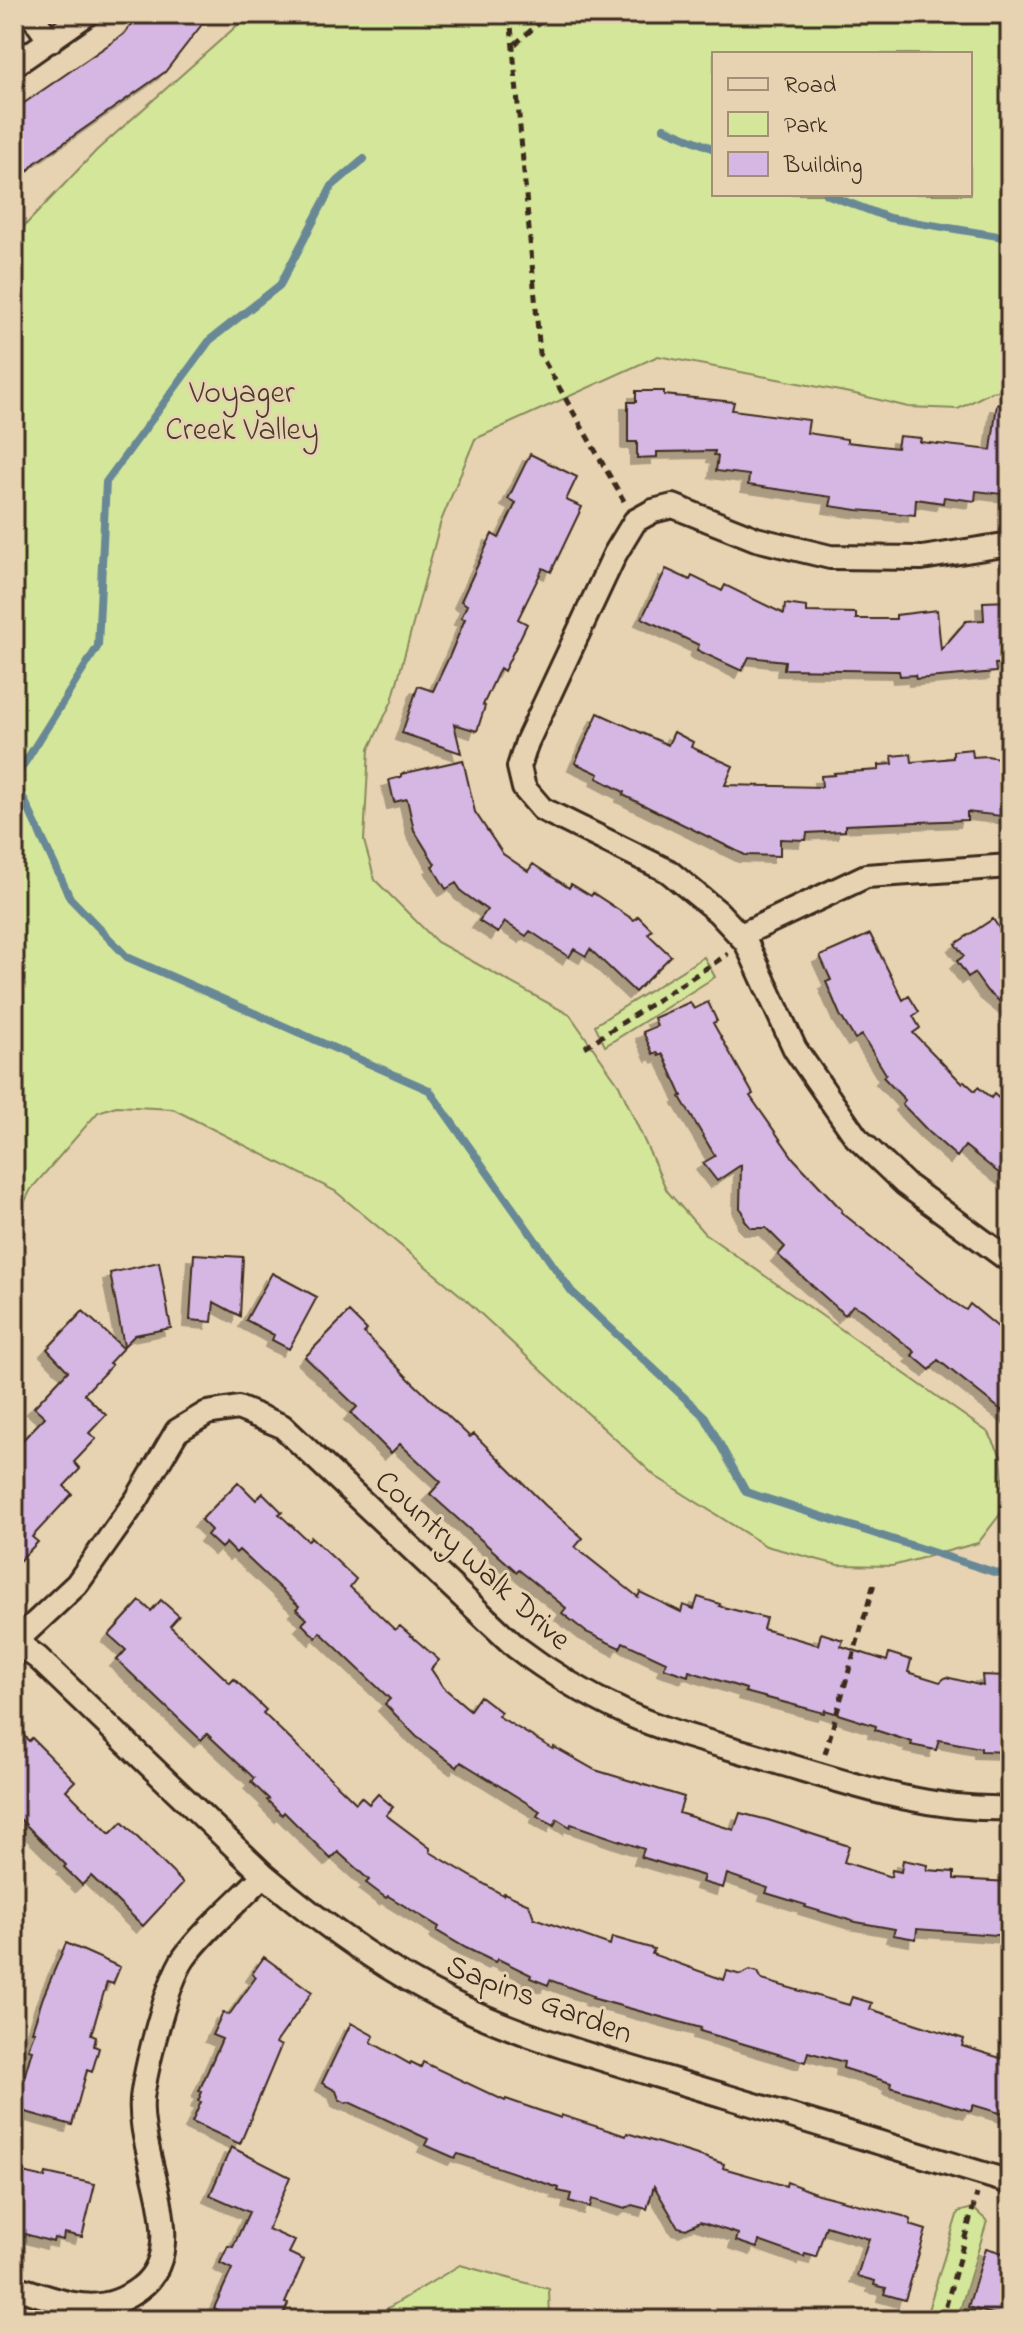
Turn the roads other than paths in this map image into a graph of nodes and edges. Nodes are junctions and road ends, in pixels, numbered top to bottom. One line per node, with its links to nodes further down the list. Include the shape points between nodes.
1 (31, 14): 3 (street)
2 (87, 14): 3 (street)
3 (50, 41): 4 (street)
4 (14, 65)
5 (1010, 544): 7 (street, via 922,558 844,558 756,539 673,506 635,521 527,742 521,777 542,809 668,871)
6 (1010, 866): 7 (street, via 866,876)
7 (743, 938): 8 (street, via 795,1049 856,1137 905,1184)
8 (1010, 1261)
9 (15, 1642): 10 (street, Country Walk Drive, via 77,1584 177,1431 207,1413 238,1408 282,1426 516,1647 547,1671 628,1714 917,1802); 11 (street, Sapins Garden, via 38,1658)
10 (1010, 1808)
11 (264, 1875): 12 (street, Sapins Garden, via 372,1958 457,2005 537,2038); 13 (street, via 174,1975 141,2112 164,2226 161,2258 149,2281 125,2300 82,2307)
12 (1010, 2182)
13 (14, 2287)

